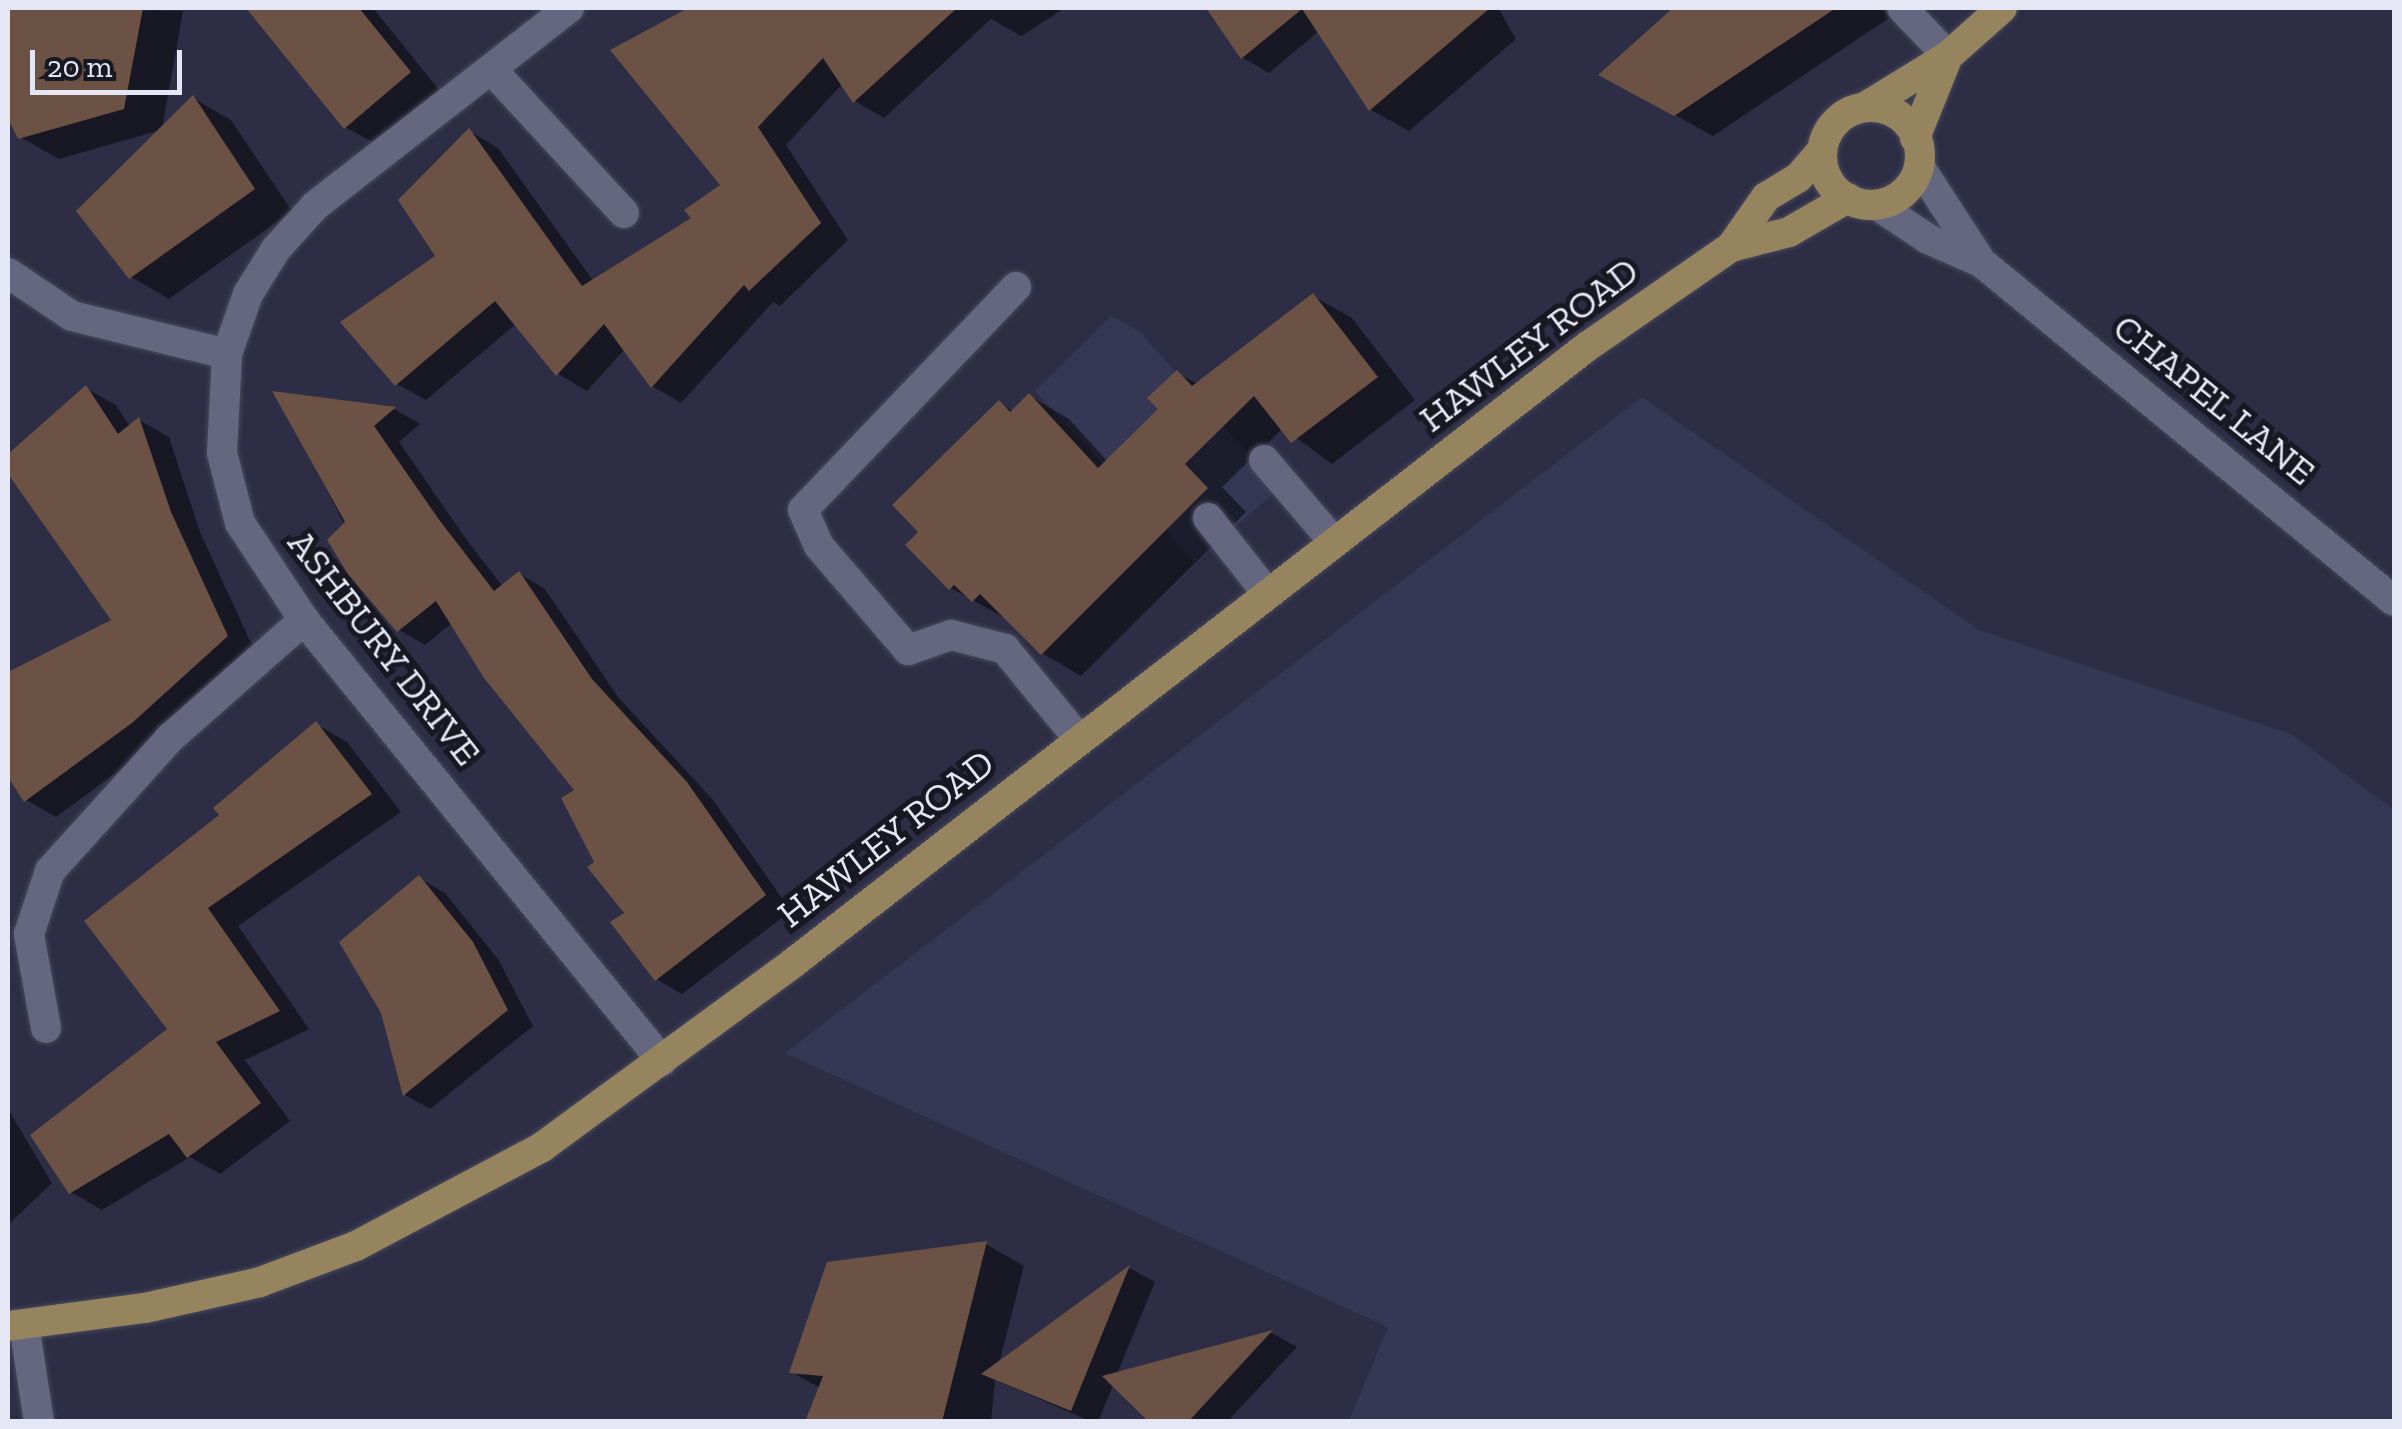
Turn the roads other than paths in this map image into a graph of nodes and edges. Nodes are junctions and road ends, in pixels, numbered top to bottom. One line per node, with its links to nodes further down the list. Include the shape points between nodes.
1 (570, 8): 5 (street, ASHBURY DRIVE)
2 (1902, 8): 4 (street)
3 (2002, 8): 4 (main road)
4 (1948, 56): 6 (main road); 8 (main road)
5 (491, 69): 10 (street); 15 (street, ASHBURY DRIVE, via 315,206 248,294)
6 (1864, 107): 7 (main road, via 1833,124); 8 (main road, via 1900,116)
7 (1821, 152): 9 (main road, via 1828,181); 11 (main road, via 1798,178 1766,197)
8 (1917, 152): 9 (main road, via 1908,188); 12 (street, CHAPEL LANE)
9 (1863, 201): 11 (main road, via 1790,232); 12 (street, CHAPEL LANE)
10 (624, 213)
11 (1732, 247): 18 (main road, HAWLEY ROAD, via 1588,346)
12 (1981, 262): 20 (street, CHAPEL LANE)
13 (8, 273): 15 (street, via 72,316)
14 (1016, 286): 22 (street, via 804,510 819,546 908,650 952,635 1006,649)
15 (227, 354): 21 (street, ASHBURY DRIVE, via 221,412 226,486 240,523)
16 (1264, 460): 18 (street)
17 (1208, 518): 19 (street)
18 (1334, 542): 19 (main road, HAWLEY ROAD)
19 (1267, 593): 22 (main road, HAWLEY ROAD)
20 (2394, 601)
21 (304, 620): 23 (street, via 170,738 50,871 28,934); 24 (street, ASHBURY DRIVE)
22 (1078, 739): 24 (main road, HAWLEY ROAD)
23 (46, 1028)
24 (662, 1061): 25 (main road, HAWLEY ROAD, via 542,1146 356,1246 260,1282 145,1308)
25 (16, 1325): 26 (street)
26 (39, 1422)

